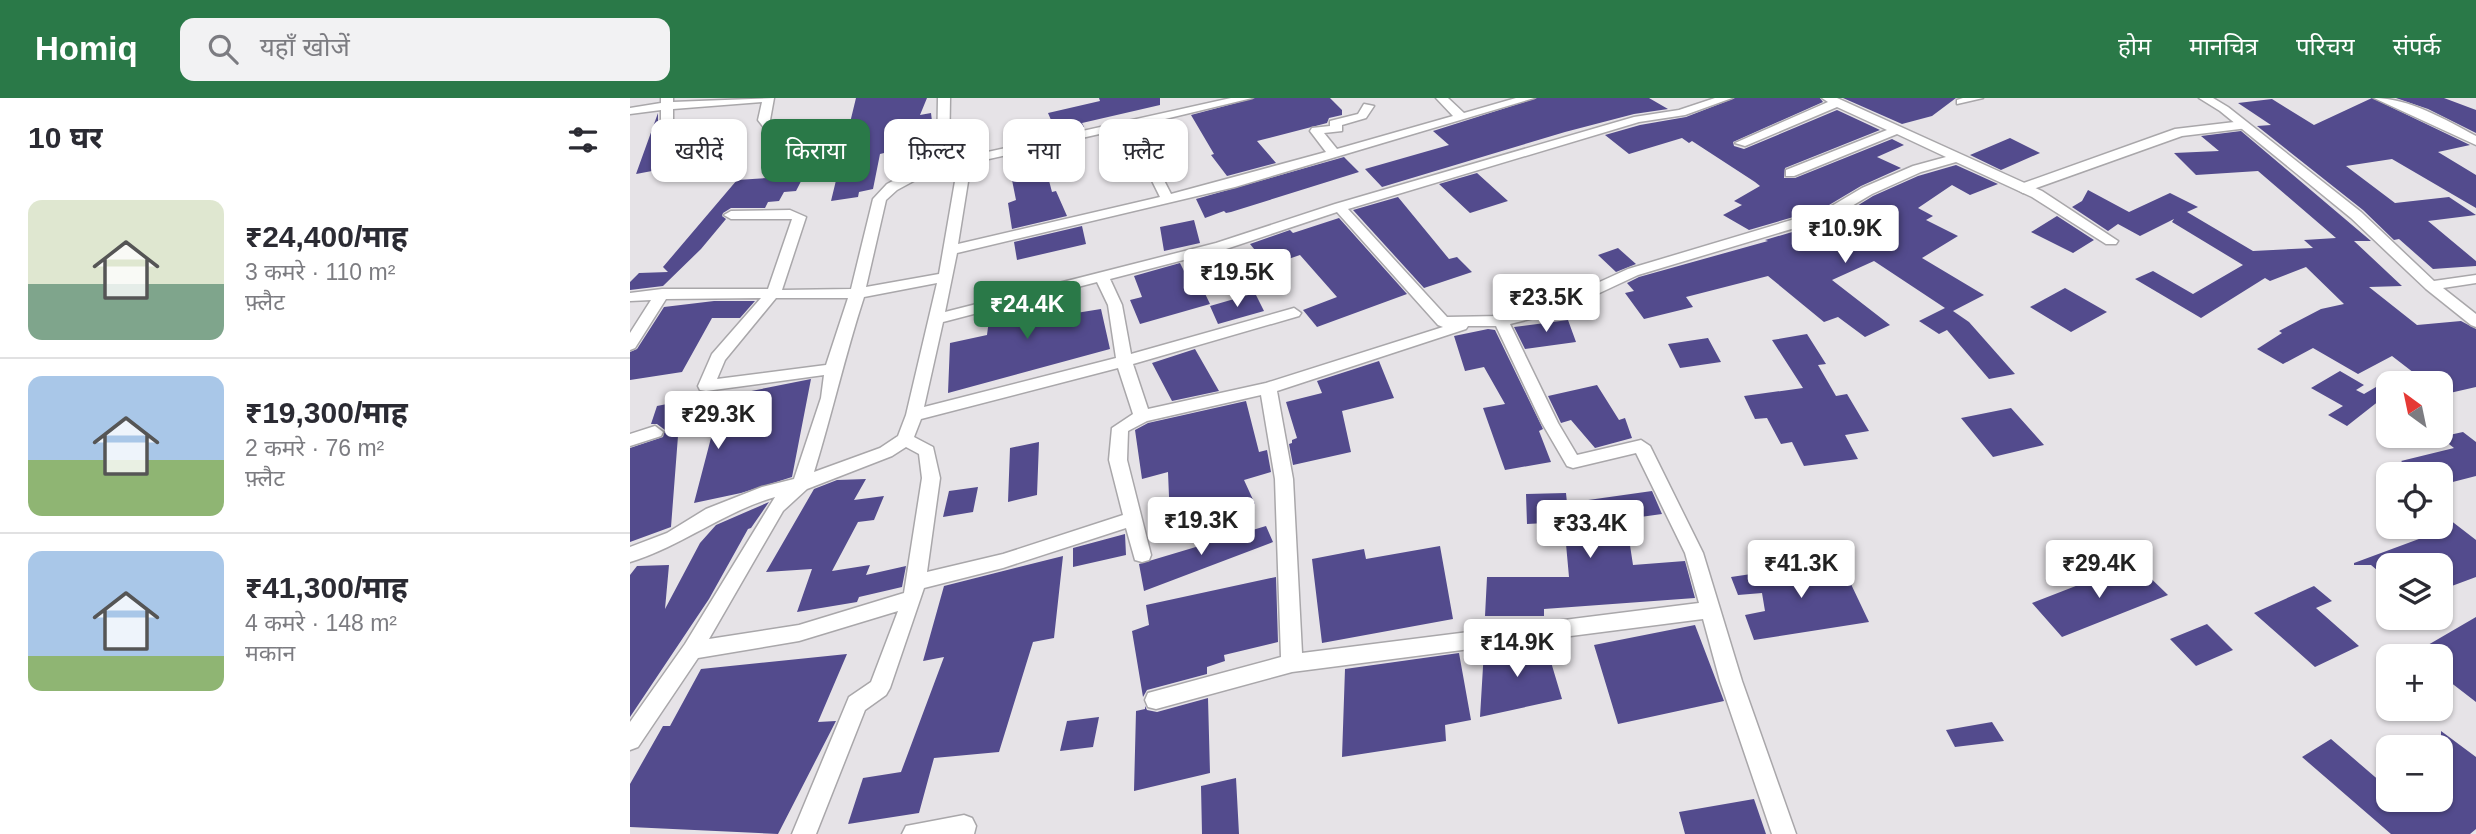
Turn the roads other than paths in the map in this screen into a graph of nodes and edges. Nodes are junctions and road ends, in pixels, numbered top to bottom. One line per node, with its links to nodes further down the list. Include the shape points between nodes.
1 (768, 98): 12 (street); 17 (street)
2 (944, 98): 18 (street)
3 (1246, 98): 19 (street)
4 (1442, 98): 16 (street)
5 (1528, 98): 11 (street)
6 (1726, 98): 34 (street, via 1681,113 1638,119)
7 (1977, 98): 13 (street)
8 (2205, 98): 20 (street)
9 (2380, 98): 23 (street)
10 (1833, 100): 21 (street); 24 (street)
11 (1505, 101): 16 (street)
12 (666, 102): 15 (street)
13 (1961, 102)
14 (1368, 106): 25 (street, via 1362,116 1334,122 1338,128 1316,131)
15 (630, 111)
16 (1461, 117): 25 (street)
17 (764, 119)
18 (944, 119)
19 (1156, 119)
20 (2243, 125): 32 (street, via 2180,132); 41 (street, via 2356,215)
21 (1894, 131): 27 (street); 28 (street)
22 (1099, 132): 26 (street)
23 (2476, 141)
24 (1741, 143)
25 (1334, 154): 33 (street)
26 (989, 156)
27 (1959, 157): 32 (street); 48 (street, via 1917,169 1830,213 1633,272 1554,309)
28 (1790, 173)
29 (901, 182): 42 (street, via 880,199)
30 (962, 182): 37 (street)
31 (1159, 182): 33 (street)
32 (2023, 188): 36 (street)
33 (1167, 198): 37 (street)
34 (1340, 207): 38 (street, via 1222,246); 49 (street, via 1443,322)
35 (732, 215): 43 (street, via 790,214 799,218)
36 (2111, 240)
37 (951, 250): 39 (street)
38 (1101, 276): 47 (street); 52 (street, via 1115,305)
39 (946, 277): 42 (street); 47 (street)
40 (2476, 279): 41 (street)
41 (2431, 286): 50 (street)
42 (858, 291): 43 (street, via 821,295); 53 (street)
43 (774, 292): 44 (street); 53 (street, via 718,358 706,386)
44 (662, 293): 45 (street); 51 (street)
45 (630, 297)
46 (1294, 313): 52 (street)
47 (936, 319): 55 (street)
48 (1501, 321): 49 (street); 65 (street, via 1573,462 1641,446 1694,553)
49 (1473, 322): 54 (street)
50 (2476, 322)
51 (630, 345)
52 (1124, 361): 55 (street); 56 (street)
53 (833, 369): 60 (street, via 829,398)
54 (1268, 388): 56 (street); 67 (street, via 1284,479)
55 (914, 415): 58 (street)
56 (1142, 416): 61 (street, via 1120,428 1118,460)
57 (655, 432): 59 (street)
58 (905, 439): 60 (street, via 886,452); 64 (street, via 927,451 931,478)
59 (630, 440)
60 (801, 484): 62 (street, via 712,514 674,537); 66 (street, via 777,506)
61 (1133, 519): 63 (street); 64 (street)
62 (630, 555)
63 (1142, 555)
64 (914, 590): 66 (street, via 799,633); 70 (street, via 879,688 857,704)
65 (1709, 610): 67 (street); 73 (street)
66 (692, 650): 69 (street)
67 (1292, 663): 68 (street)
68 (1156, 700)
69 (630, 740)
70 (804, 834)
71 (914, 834): 72 (street, via 964,826)
72 (962, 834)
73 (1784, 834)

